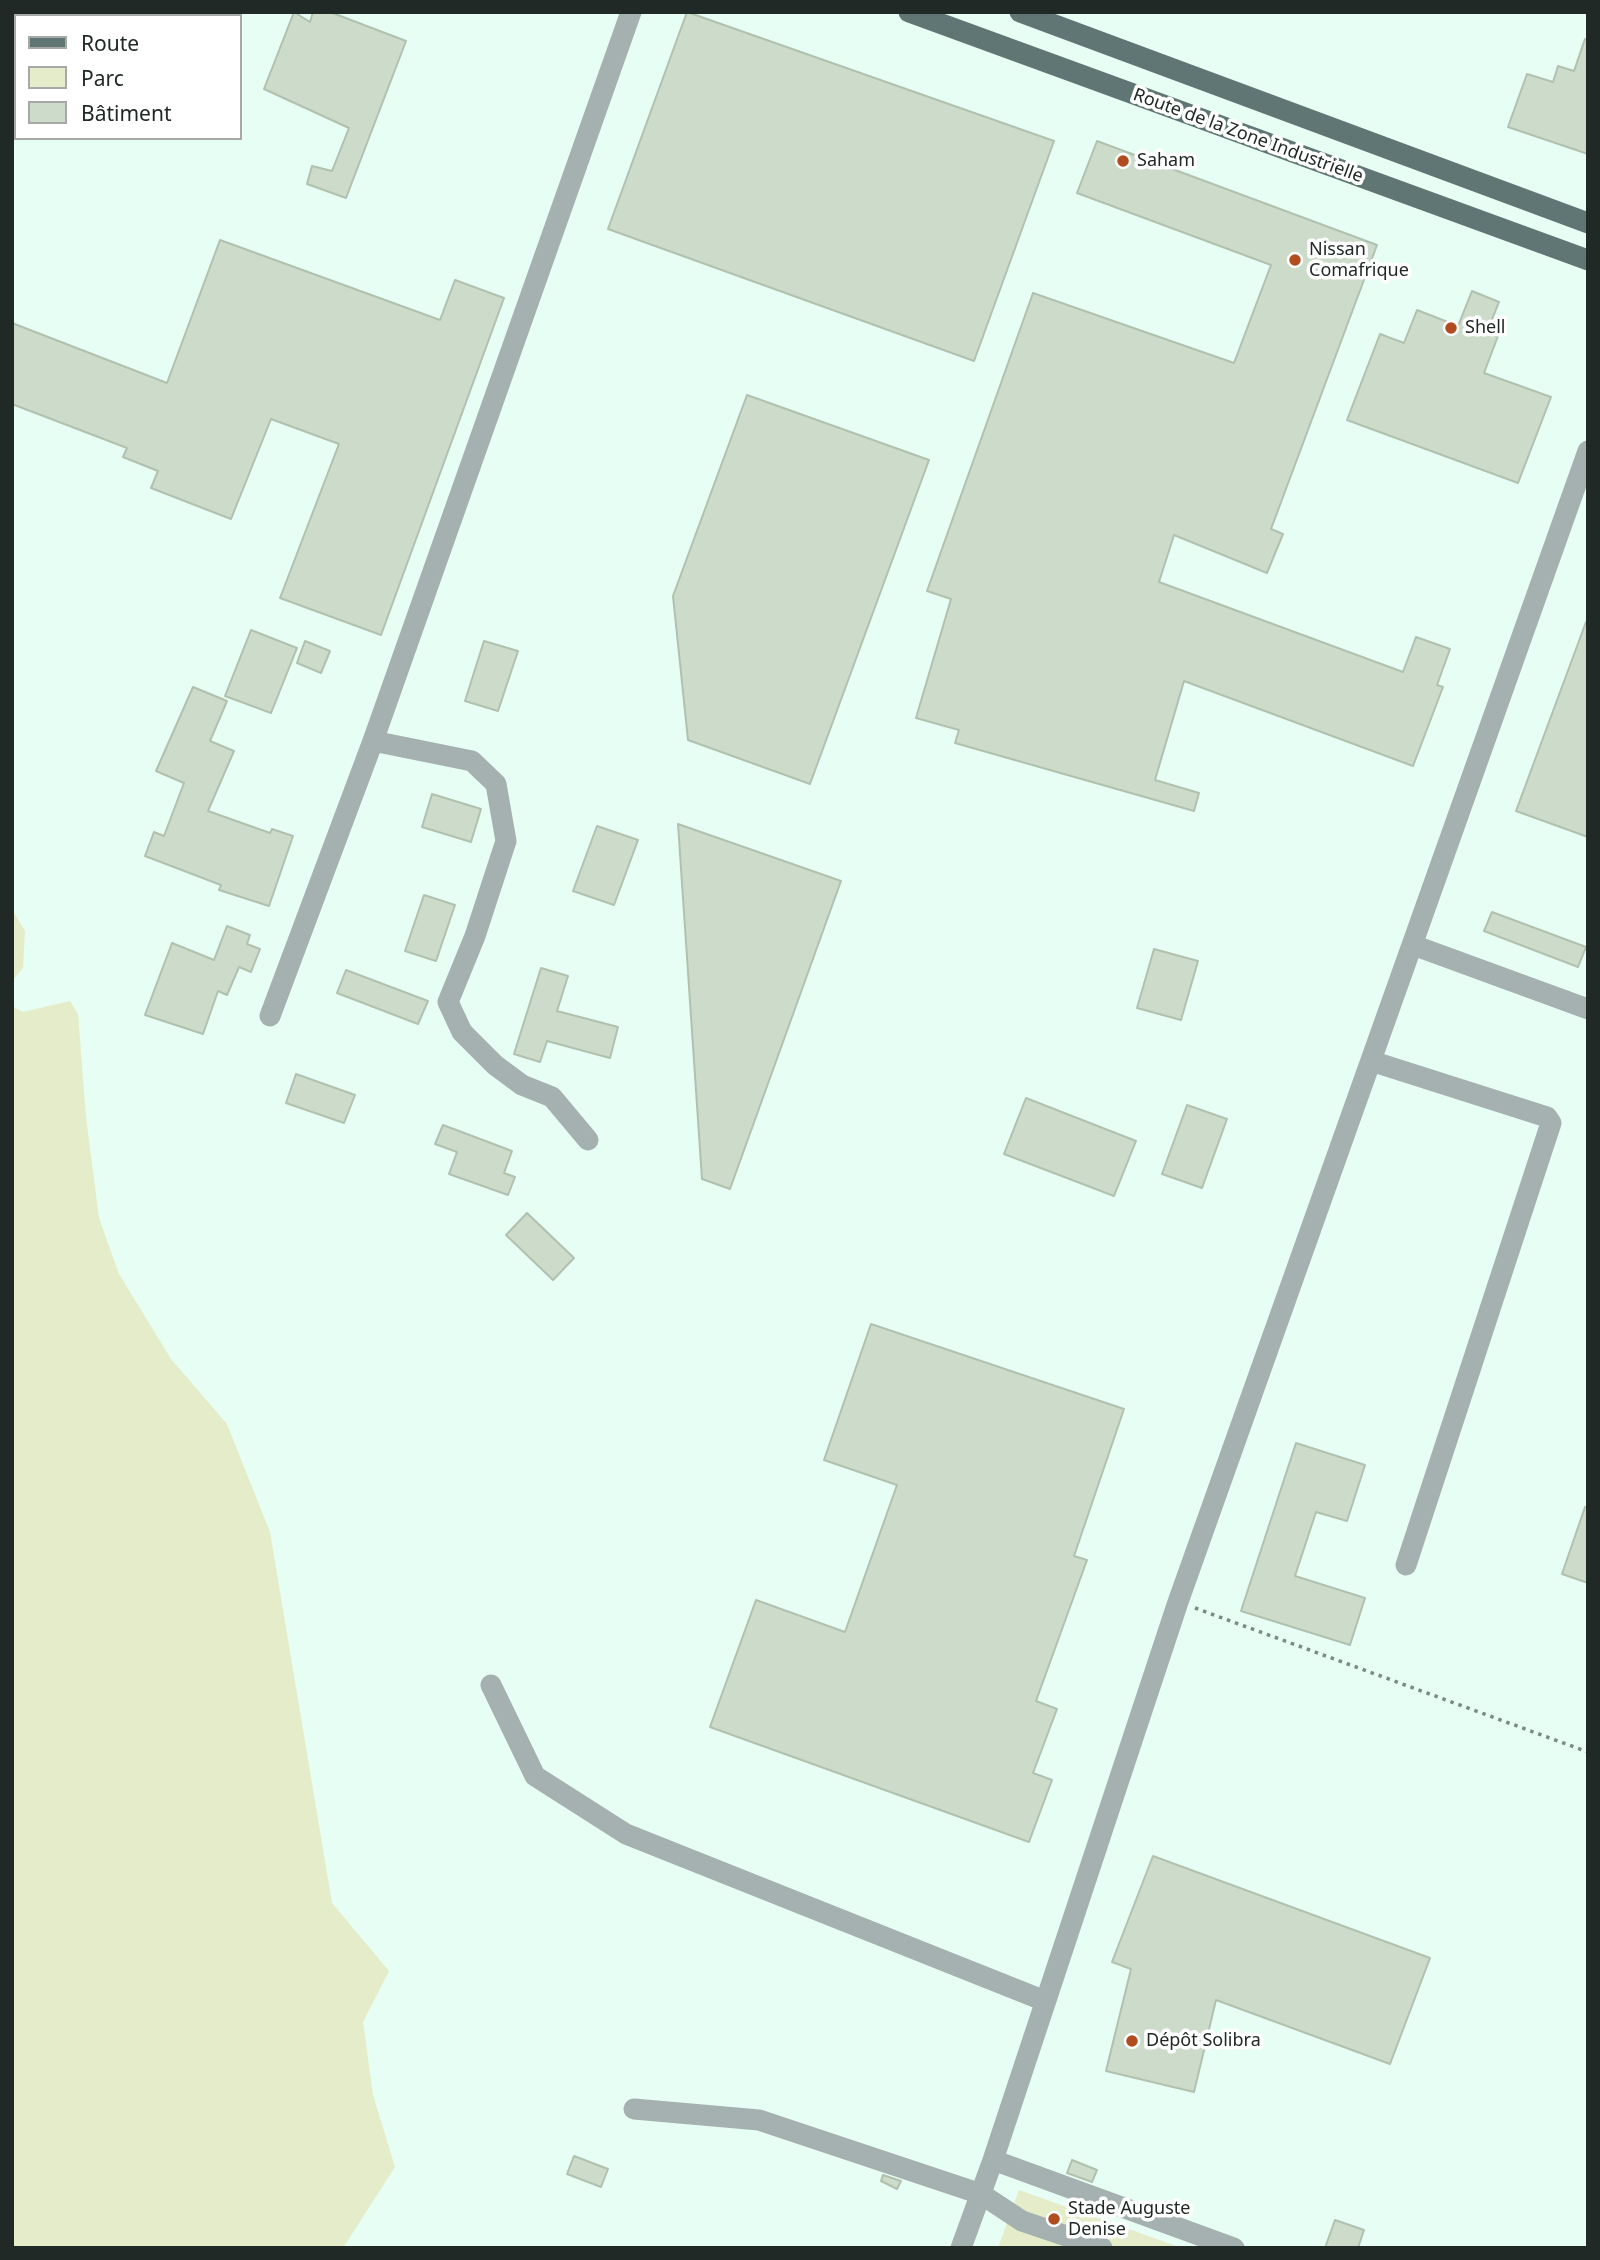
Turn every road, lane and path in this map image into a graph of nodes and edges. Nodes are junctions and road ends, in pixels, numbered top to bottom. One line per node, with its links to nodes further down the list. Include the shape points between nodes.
1 (631, 12): 7 (street)
2 (909, 12): 5 (main road, Route de la Zone Industrielle)
3 (1020, 12): 4 (main road, Route de la Zone Industrielle)
4 (1588, 223)
5 (1588, 260)
6 (1588, 451): 8 (street)
7 (373, 741): 10 (street); 12 (street, via 472,761 496,784 506,841 448,1002 462,1032 487,1057 522,1085 552,1097)
8 (1413, 945): 9 (street); 11 (street)
9 (1588, 1009)
10 (270, 1016)
11 (1371, 1061): 13 (street, via 1547,1116 1551,1123); 14 (street)
12 (588, 1140)
13 (1406, 1565)
14 (1178, 1602): 16 (path); 17 (street)
15 (491, 1685): 17 (street, via 536,1776 626,1835)
16 (1588, 1752)
17 (1045, 2001): 19 (street)
18 (634, 2109): 20 (street, via 759,2120)
19 (993, 2160): 20 (street); 23 (street)
20 (981, 2194): 21 (street); 22 (street, via 1022,2221)
21 (961, 2248)
22 (1102, 2248)
23 (1234, 2248)

